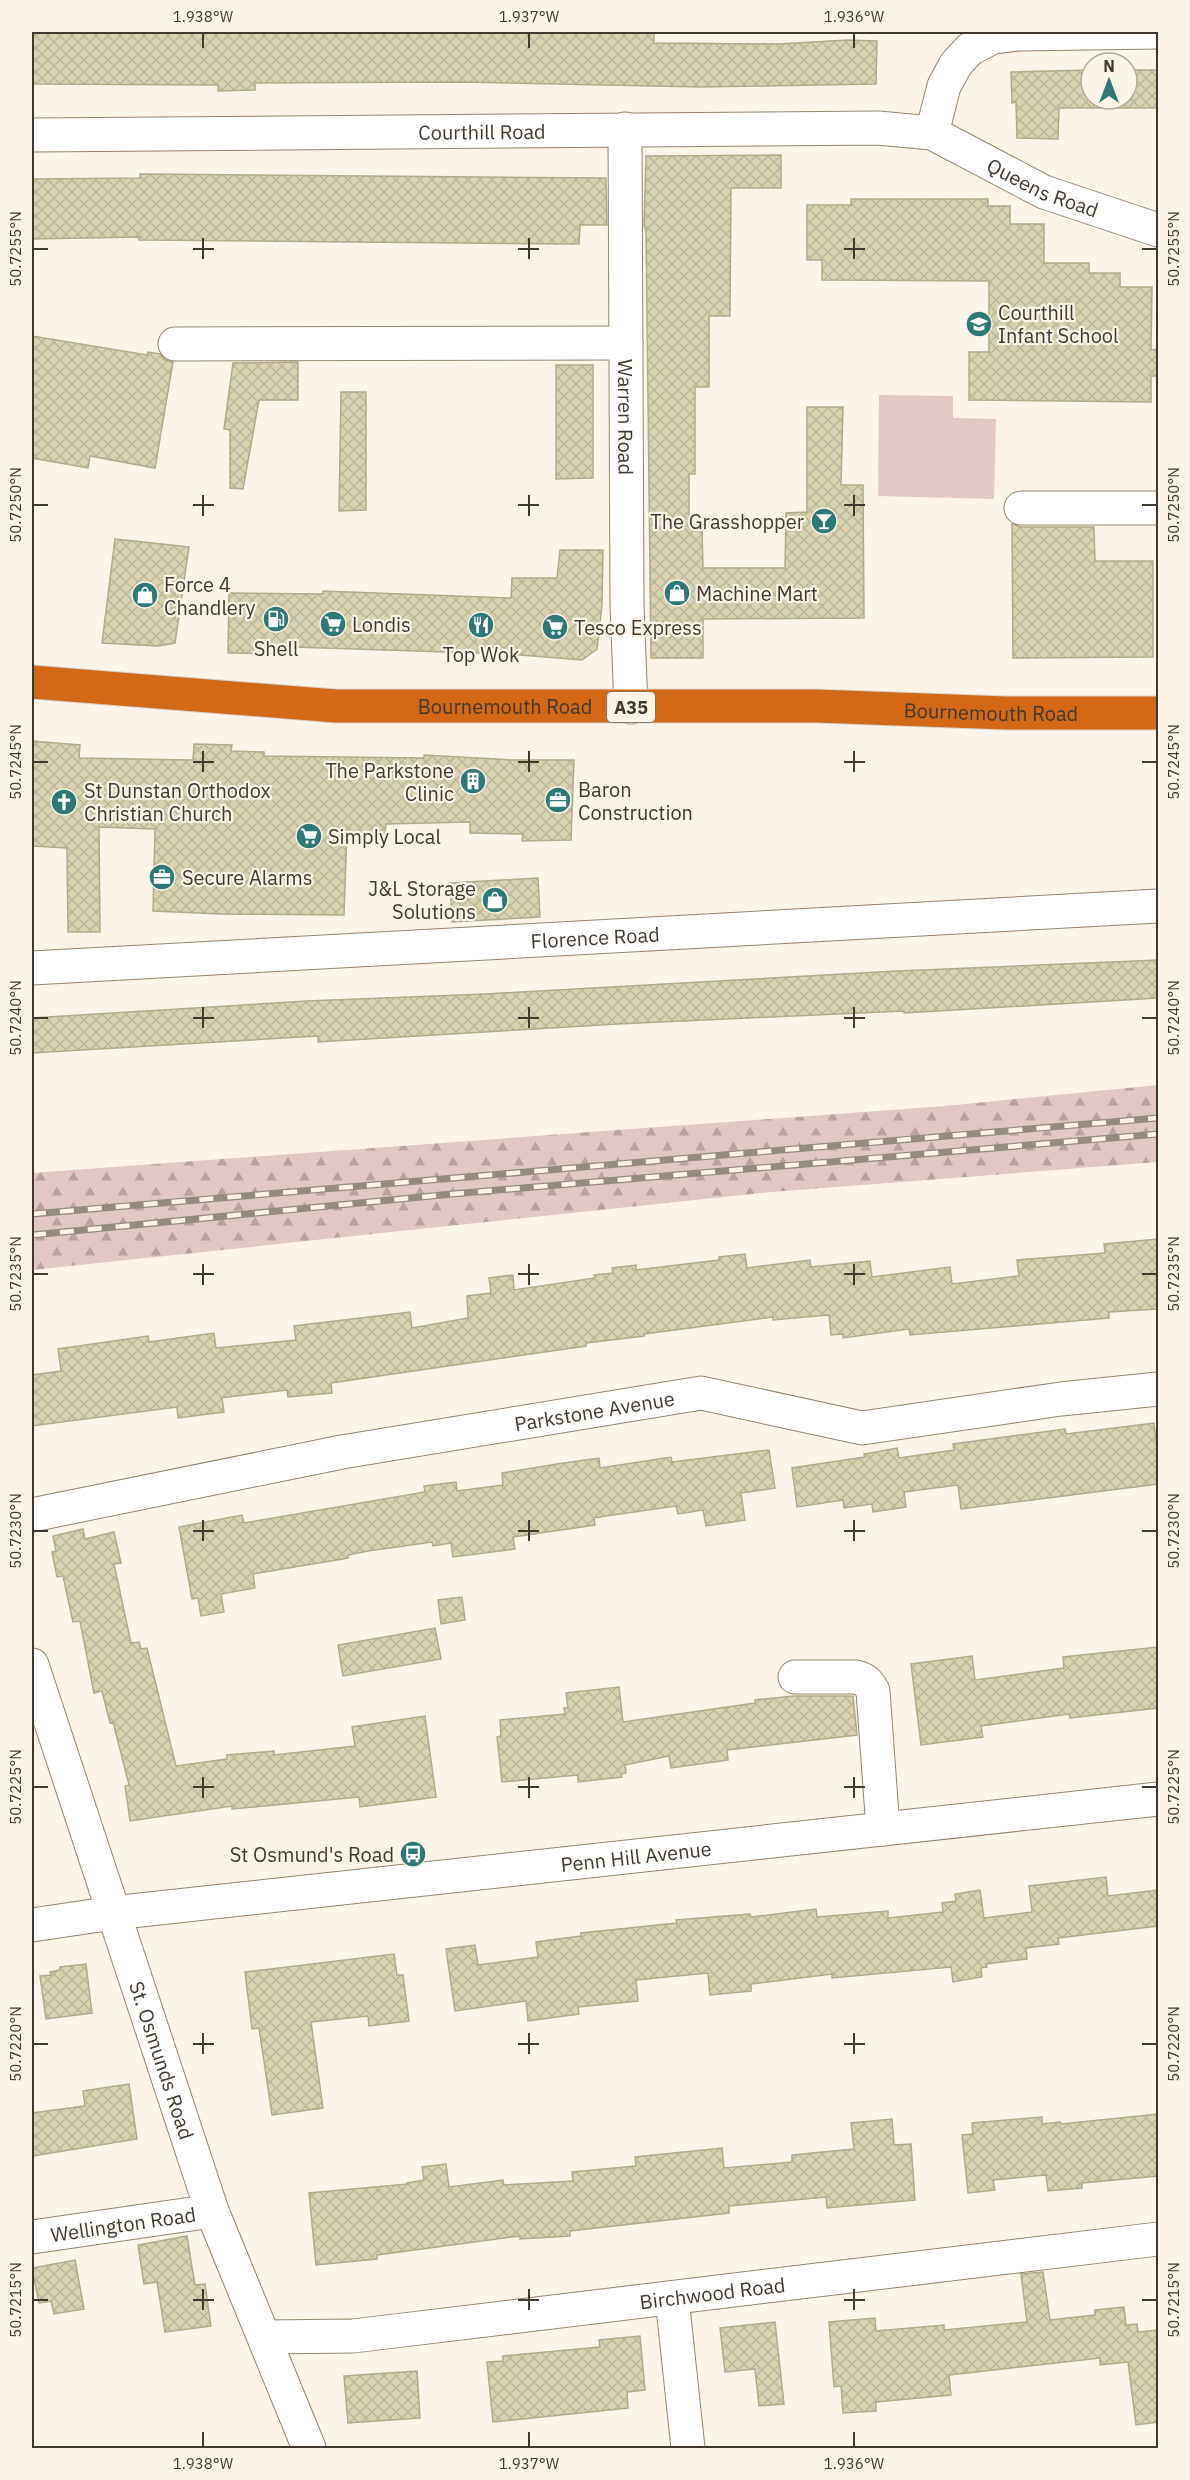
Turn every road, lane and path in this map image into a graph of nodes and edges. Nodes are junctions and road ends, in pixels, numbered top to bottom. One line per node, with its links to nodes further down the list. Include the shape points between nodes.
1 (1158, 32): 3 (street, via 993,37 970,49 956,64 944,86)
2 (625, 129): 3 (street, Courthill Road, via 879,128); 4 (street, Courthill Road); 6 (street, Warren Road)
3 (932, 133): 5 (street, Queens Road, via 1044,192)
4 (32, 135)
5 (1158, 230)
6 (626, 343): 7 (street); 11 (street, Warren Road)
7 (175, 344)
8 (1021, 508): 9 (street)
9 (1158, 508)
10 (32, 682): 11 (highway, Bournemouth Road / A35, via 336,706)
11 (631, 707): 12 (highway, Bournemouth Road / A35, via 816,706 1006,713)
12 (1158, 713)
13 (1158, 906): 14 (street, Florence Road)
14 (32, 968)
15 (1158, 1389): 16 (street, Parkstone Avenue, via 862,1428 701,1393 342,1452)
16 (32, 1515)
17 (32, 1665): 21 (street, St. Osmunds Road)
18 (795, 1677): 20 (street, via 855,1677 869,1683 873,1691)
19 (1158, 1800): 20 (street, Penn Hill Avenue)
20 (883, 1829): 21 (street, Penn Hill Avenue)
21 (113, 1913): 22 (street, Penn Hill Avenue); 23 (street, St. Osmunds Road)
22 (32, 1925)
23 (212, 2211): 24 (street, Wellington Road); 27 (street, St. Osmunds Road)
24 (32, 2237)
25 (1158, 2239): 26 (street, Birchwood Road)
26 (672, 2298): 27 (street, Birchwood Road, via 353,2336); 29 (street)
27 (265, 2337): 28 (street, St. Osmunds Road)
28 (309, 2448)
29 (688, 2448)

